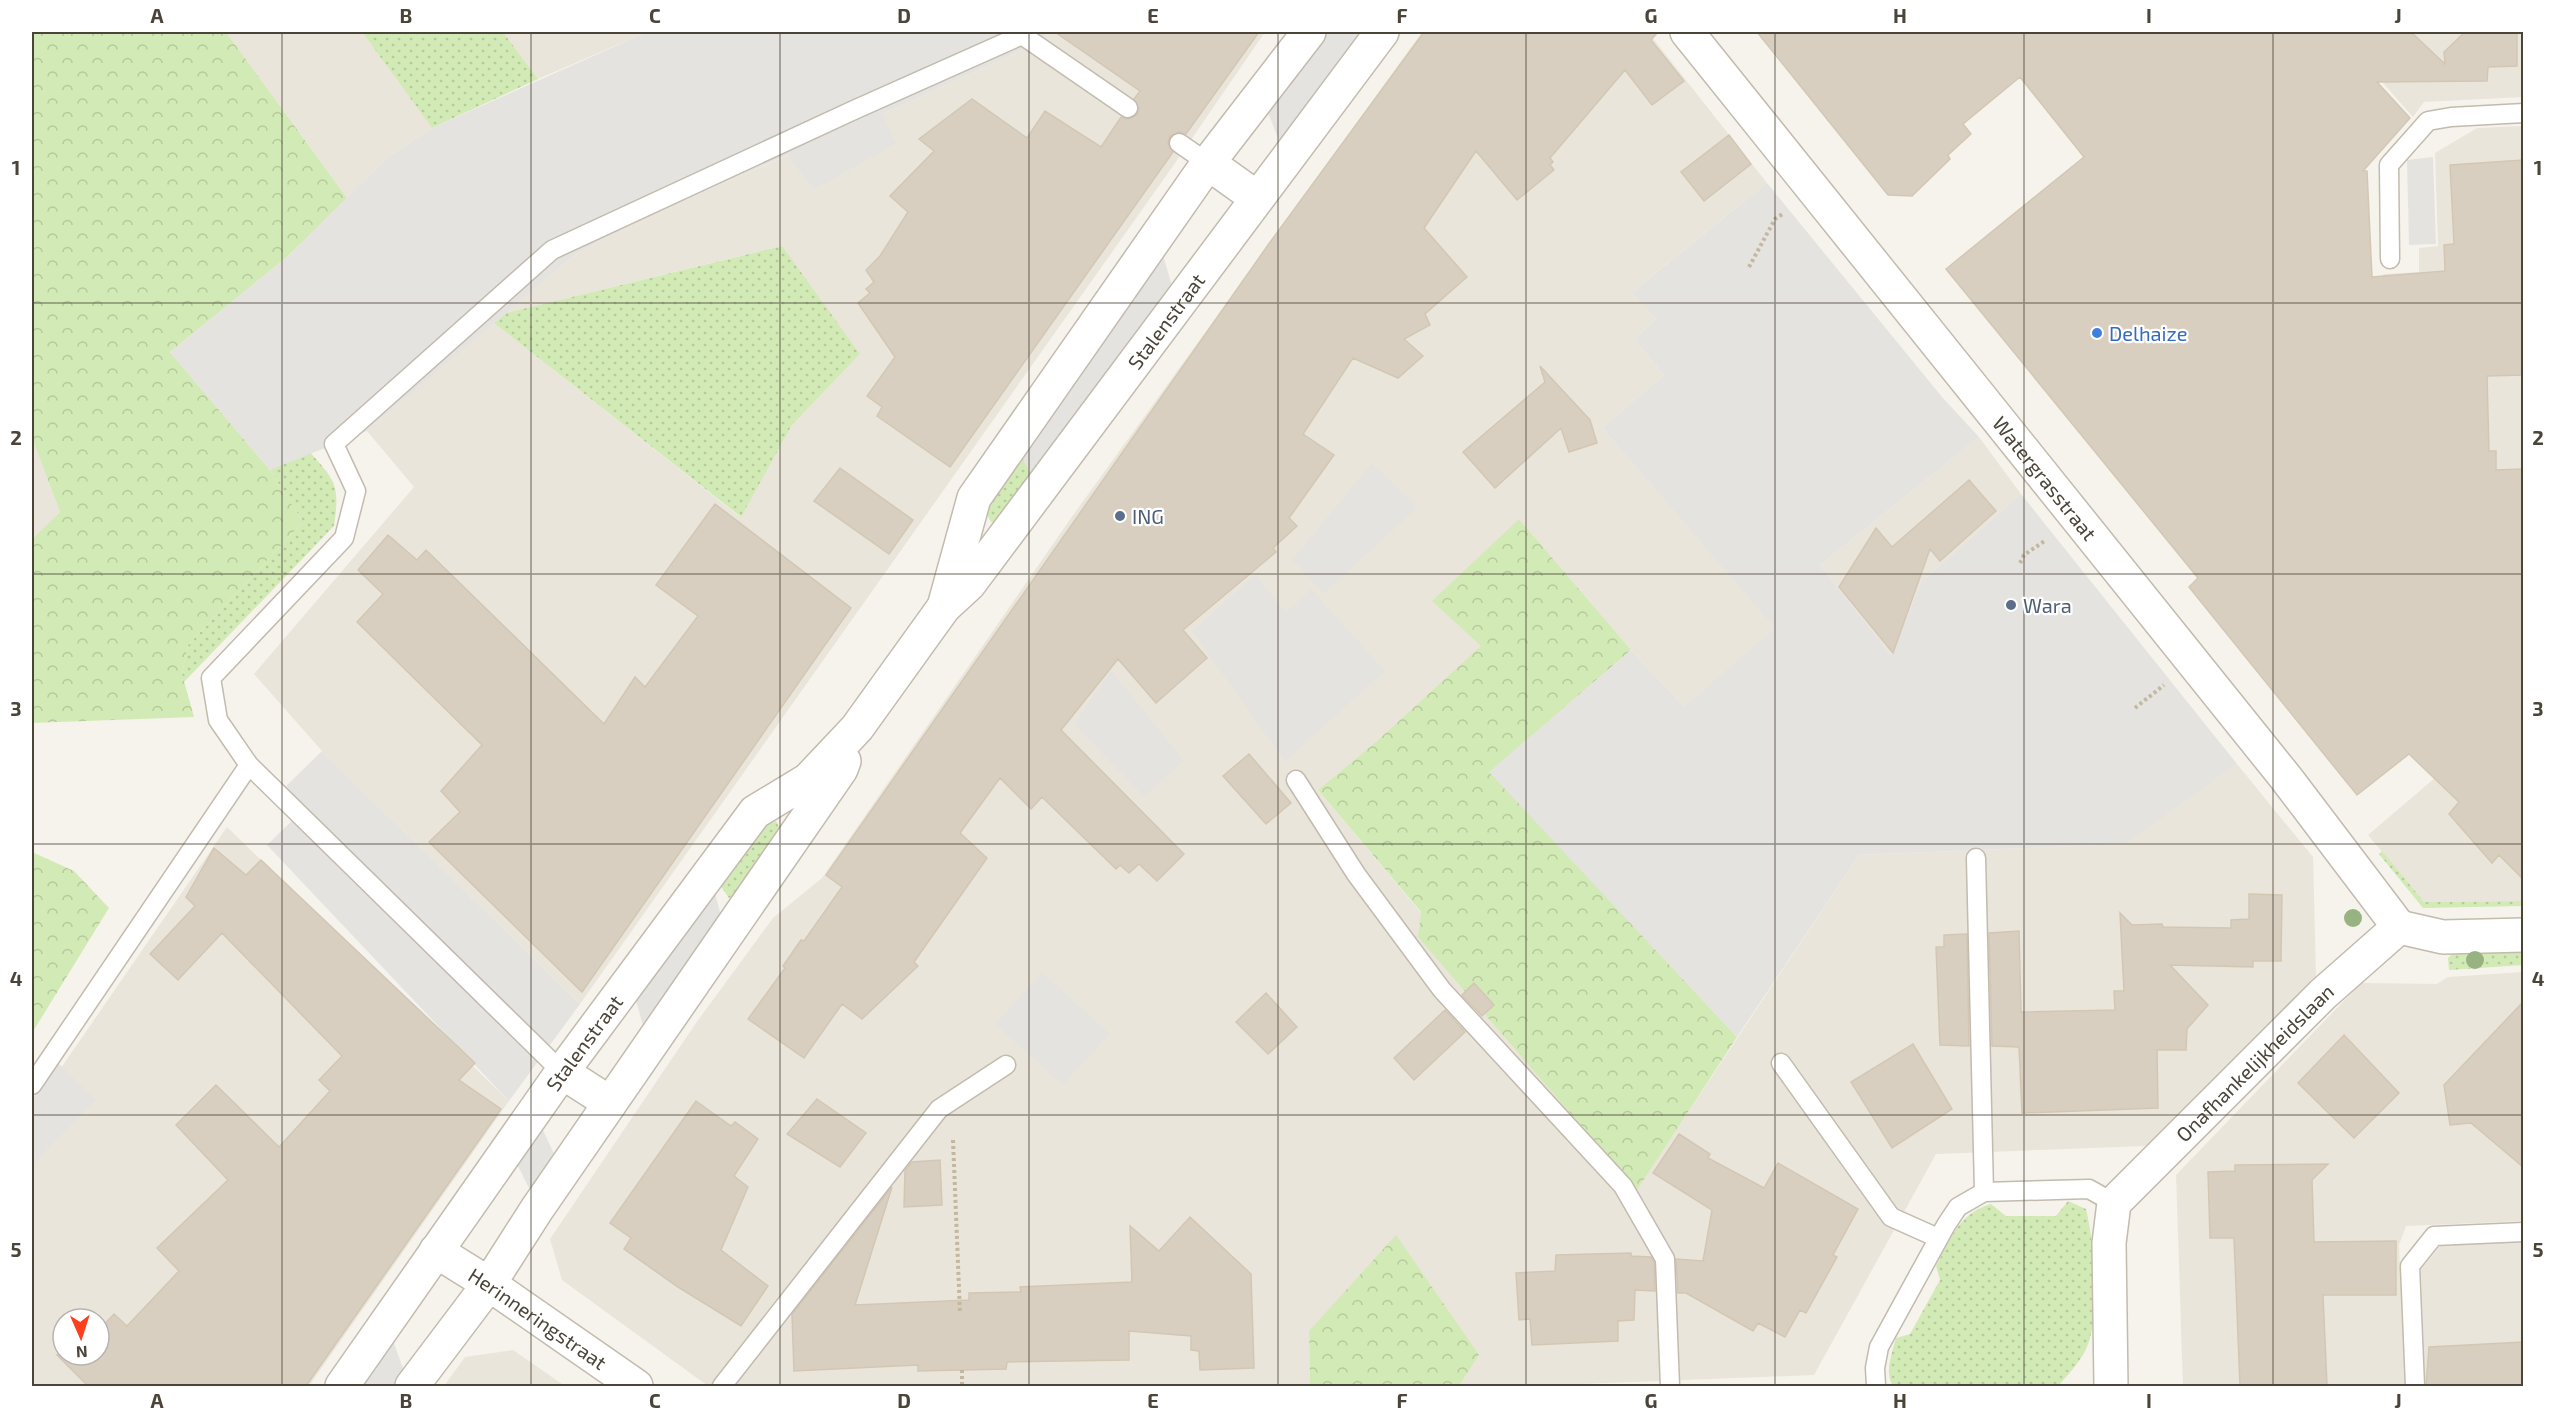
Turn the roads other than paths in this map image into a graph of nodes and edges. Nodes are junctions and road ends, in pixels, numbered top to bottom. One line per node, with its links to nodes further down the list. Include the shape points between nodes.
1 (1309, 32): 7 (street, Stalenstraat)
2 (1382, 32): 8 (street, Stalenstraat)
3 (1687, 32): 15 (street, Watergrasstraat, via 2286,778)
4 (1128, 108): 12 (lane, via 1022,35 552,250 334,444 356,491 344,538 211,678 218,720)
5 (2523, 113): 9 (lane, via 2428,121 2389,165)
6 (1179, 143): 7 (lane)
7 (1208, 163): 8 (street); 10 (street, Stalenstraat, via 974,498)
8 (1257, 198): 10 (street, Stalenstraat, via 969,584)
9 (2390, 259)
10 (944, 607): 11 (street, Stalenstraat)
11 (856, 728): 19 (street, Stalenstraat, via 808,780 755,812); 21 (street, Stalenstraat, via 841,769)
12 (249, 765): 19 (lane); 20 (lane)
13 (1296, 780): 32 (lane, via 1356,874 1442,990 1623,1186 1665,1259)
14 (1976, 858): 22 (lane)
15 (2399, 927): 16 (street, via 2443,937); 23 (street, Onafhankelijkheidslaan, via 2323,994)
16 (2523, 934)
17 (1781, 1062): 25 (lane, via 1891,1217)
18 (1006, 1065): 31 (lane, via 939,1109)
19 (562, 1072): 21 (street); 26 (street, Stalenstraat)
20 (32, 1085)
21 (610, 1103): 27 (street, Stalenstraat)
22 (1984, 1192): 23 (lane, via 2089,1189); 25 (lane, via 1958,1207)
23 (2114, 1203): 34 (street, via 2109,1243)
24 (2523, 1232): 35 (lane, via 2434,1236 2410,1266)
25 (1938, 1238): 33 (lane, via 1879,1347)
26 (436, 1251): 27 (street, Herinneringstraat); 28 (street, Stalenstraat)
27 (489, 1284): 29 (street, Stalenstraat); 30 (street, Herinneringstraat)
28 (342, 1386)
29 (412, 1386)
30 (636, 1386)
31 (722, 1386)
32 (1670, 1386)
33 (1876, 1386)
34 (2111, 1386)
35 (2415, 1386)

